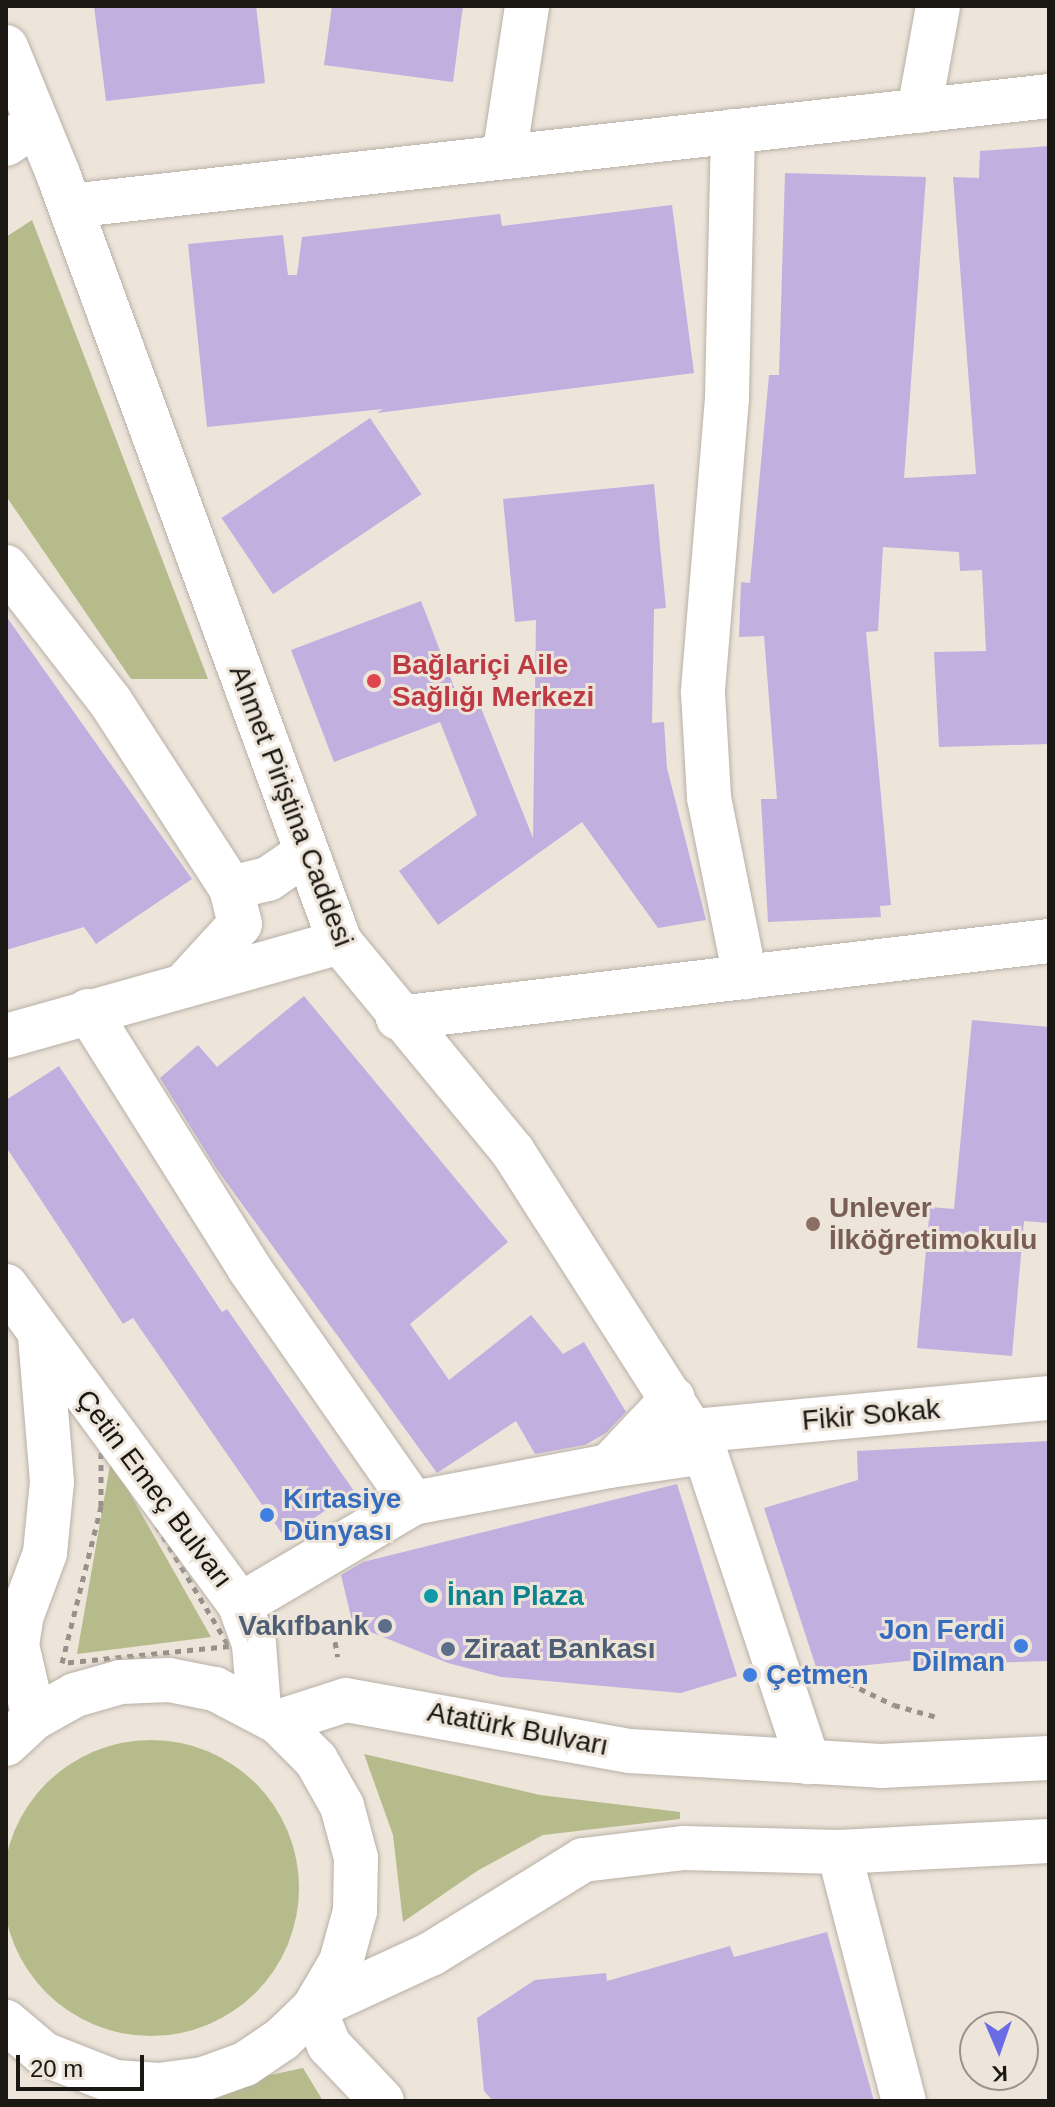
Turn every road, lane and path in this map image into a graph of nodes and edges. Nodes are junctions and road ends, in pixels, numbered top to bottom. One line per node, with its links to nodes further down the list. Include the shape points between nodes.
1 (527, 6): 8 (street)
2 (938, 6): 5 (street)
3 (6, 47): 7 (street, Ahmet Piriştina Caddesi)
4 (1049, 96): 5 (street)
5 (919, 111): 6 (street)
6 (733, 131): 8 (street); 15 (street, via 727,398 703,693 709,798)
7 (22, 133): 9 (street, Ahmet Piriştina Caddesi)
8 (504, 157): 9 (street)
9 (70, 206): 11 (street, Ahmet Piriştina Caddesi)
10 (6, 567): 12 (street, via 110,701)
11 (306, 853): 12 (street, via 268,879); 14 (street, Ahmet Piriştina Caddesi)
12 (231, 888): 16 (street, via 240,924)
13 (1049, 941): 15 (street)
14 (340, 942): 16 (street); 18 (street, Ahmet Piriştina Caddesi)
15 (745, 977): 18 (street)
16 (185, 984): 17 (street)
17 (88, 1011): 19 (street); 25 (street, via 249,1268)
18 (398, 1018): 23 (street, Ahmet Piriştina Caddesi, via 513,1152)
19 (6, 1036)
20 (6, 1286): 21 (street, Çetin Emeç Bulvarı)
21 (39, 1335): 26 (street, Çetin Emeç Bulvarı); 27 (street, via 52,1482 45,1553)
22 (1049, 1398): 23 (street, Fikir Sokak)
23 (690, 1427): 24 (street, Fikir Sokak); 24 (street); 34 (street, Ahmet Piriştina Caddesi)
24 (609, 1466): 25 (street, Fikir Sokak)
25 (413, 1503): 26 (street, Fikir Sokak)
26 (240, 1605): 30 (street, Çetin Emeç Bulvarı)
27 (14, 1612): 32 (street)
28 (229, 1646): 28 (path, via 62,1663 101,1506 101,1433)
29 (838, 1678): 31 (path, via 894,1705)
30 (268, 1715): 32 (street, via 215,1689 169,1680 121,1682 91,1691); 34 (street, Atatürk Bulvarı, via 346,1700 630,1751); 37 (street, via 316,1760 342,1806 356,1858 355,1911 341,1962)
31 (945, 1719)
32 (15, 1733)
33 (1049, 1758): 34 (street, Atatürk Bulvarı, via 881,1766)
34 (808, 1762)
35 (1049, 1841): 36 (street)
36 (839, 1852): 37 (street, via 684,1848 583,1860 431,1954); 41 (street)
37 (314, 2008): 39 (street, via 245,2064 203,2079 159,2085); 40 (street, via 329,2045)
38 (6, 2022): 39 (street)
39 (56, 2072)
40 (382, 2101)
41 (904, 2101)

